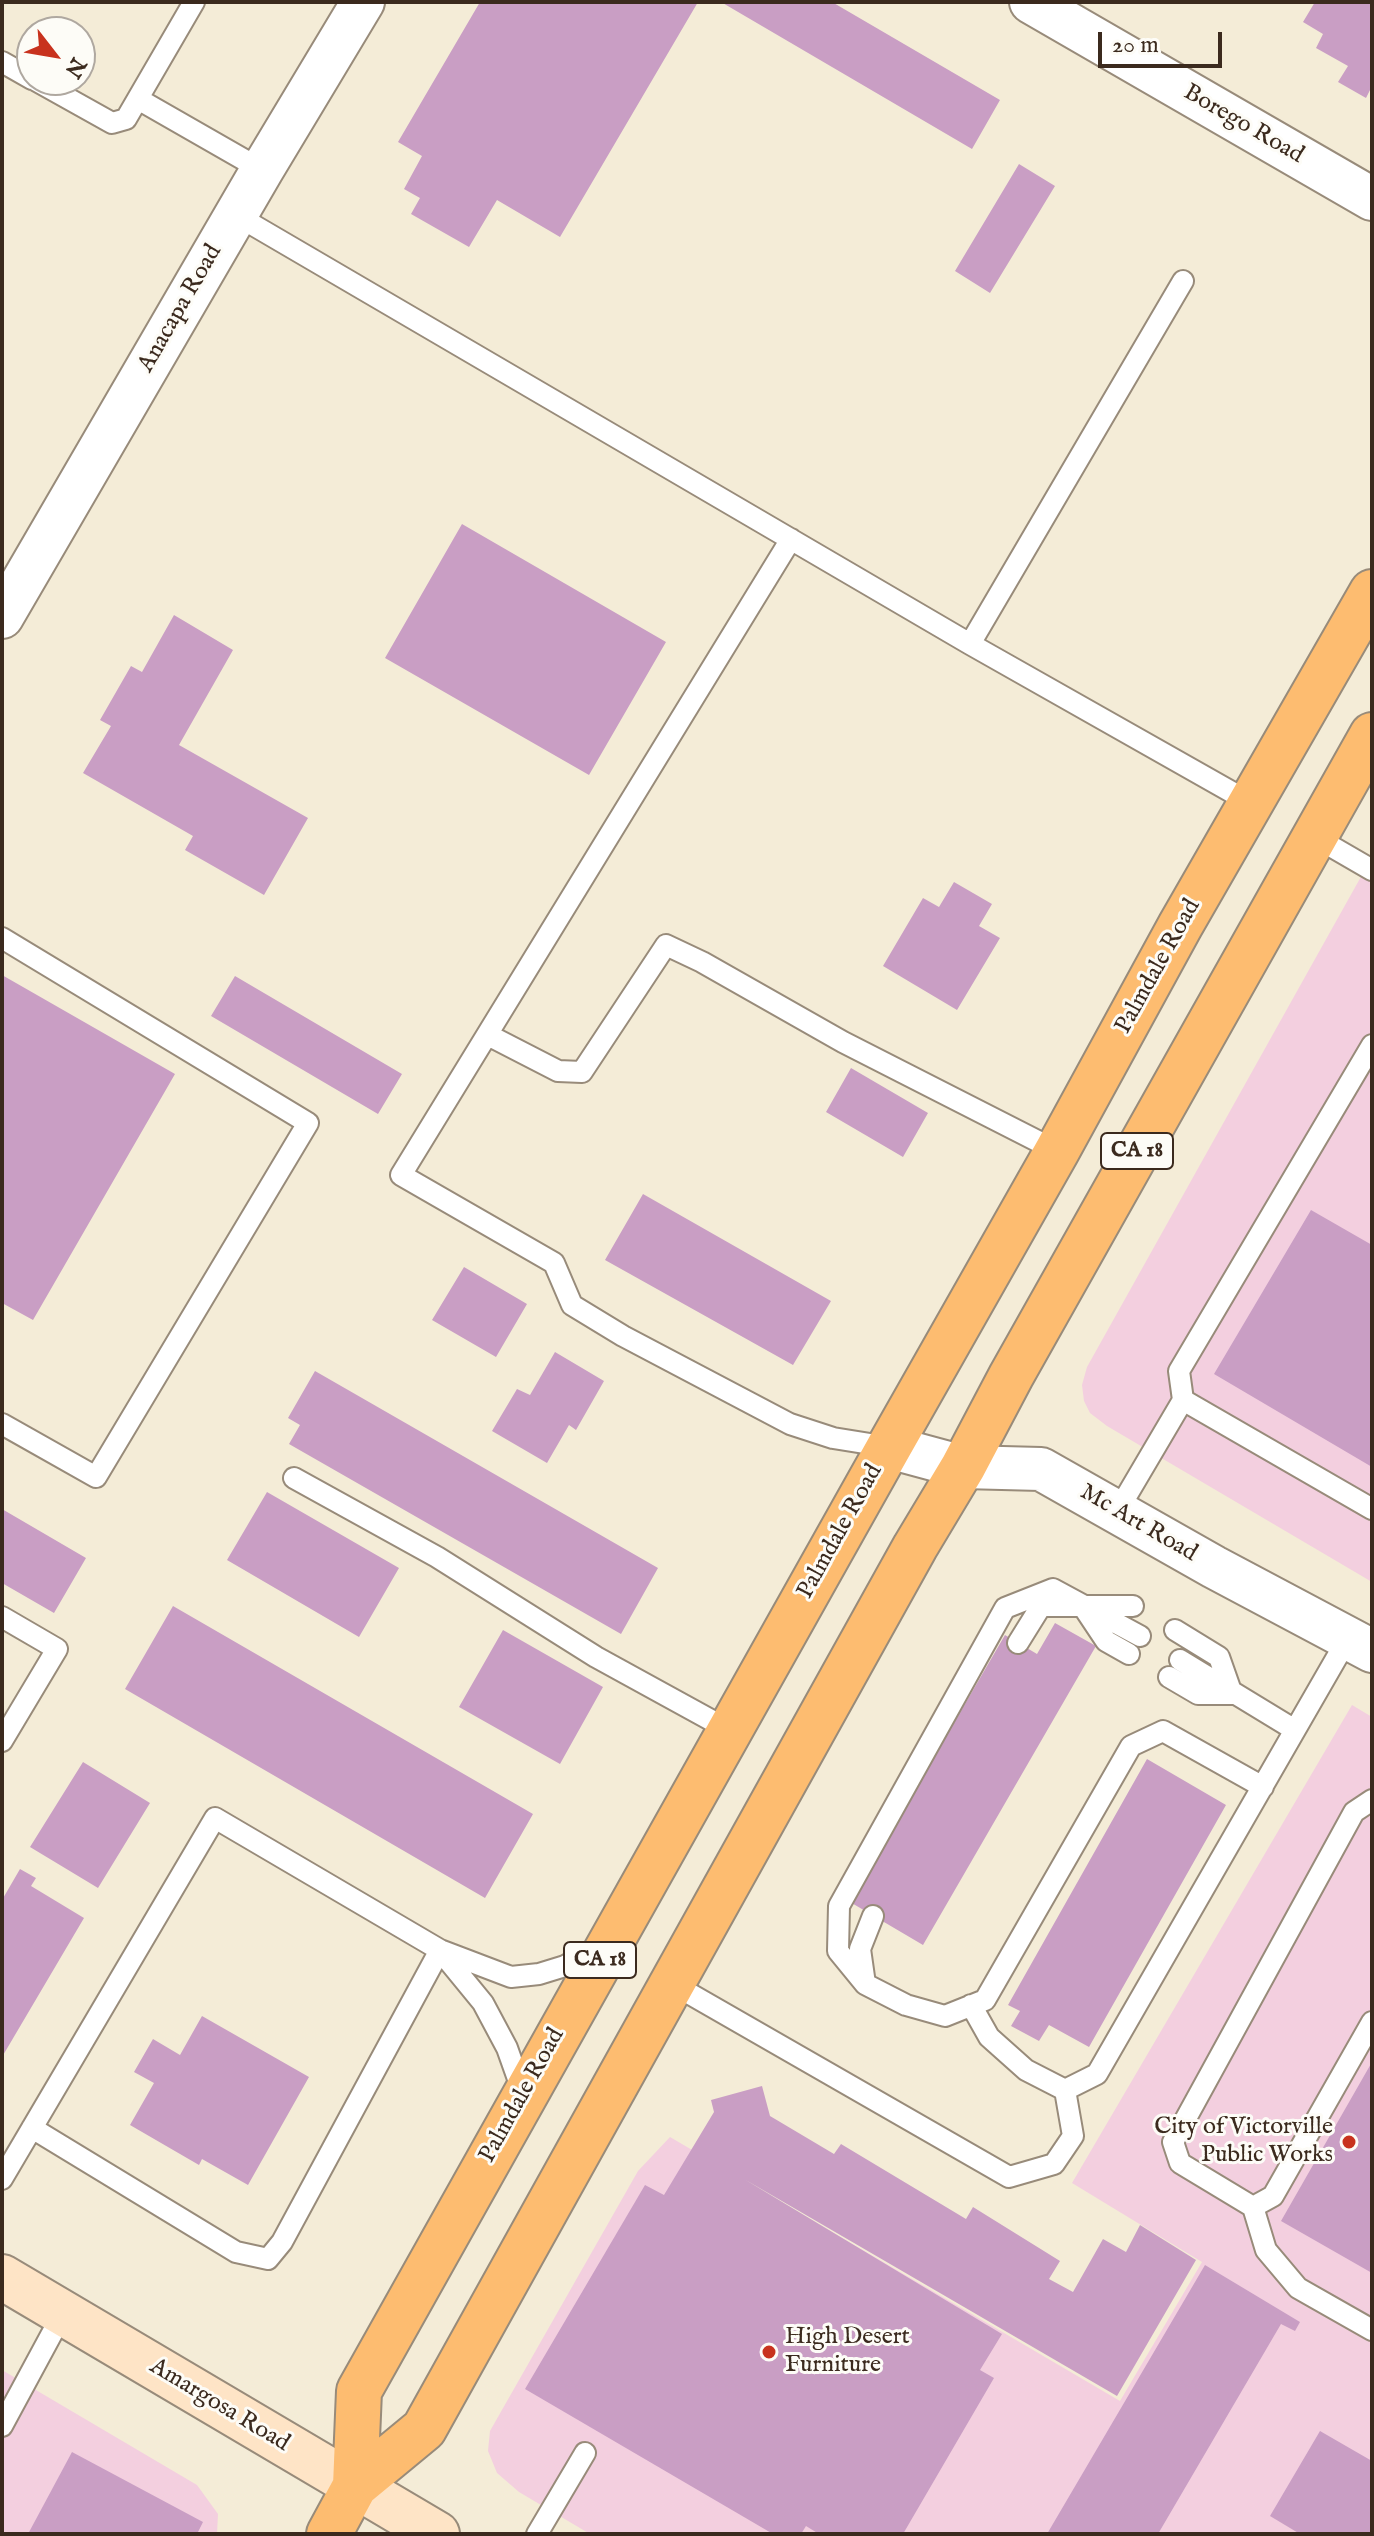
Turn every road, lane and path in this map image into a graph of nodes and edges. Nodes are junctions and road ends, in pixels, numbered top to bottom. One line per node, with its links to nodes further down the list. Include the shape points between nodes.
1 (194, 2): 5 (lane)
2 (363, 2): 6 (street, Anacapa Road)
3 (1031, 2): 7 (street, Borego Road)
4 (64, 96): 5 (lane, via 112,123 126,119)
5 (138, 99): 6 (lane)
6 (262, 170): 8 (street, Anacapa Road)
7 (1372, 199)
8 (236, 215): 10 (lane); 12 (street, Anacapa Road)
9 (1183, 281): 13 (lane)
10 (791, 539): 13 (lane); 19 (lane)
11 (1372, 592): 15 (highway, Palmdale Road / CA 18)
12 (2, 617)
13 (970, 644): 15 (lane)
14 (1372, 735): 16 (highway, Palmdale Road / CA 18)
15 (1251, 803): 21 (highway, Palmdale Road / CA 18)
16 (1315, 837): 17 (lane); 25 (highway, Palmdale Road / CA 18)
17 (1372, 870)
18 (2, 938): 23 (lane, via 308,1123 96,1477)
19 (488, 1035): 21 (lane, via 558,1071 582,1072 666,945); 24 (lane, via 401,1175 554,1263 572,1305 623,1336 790,1424)
20 (1369, 1055): 22 (lane, via 1179,1371)
21 (1057, 1151): 24 (highway, Palmdale Road / CA 18)
22 (1183, 1400): 27 (lane); 28 (lane)
23 (2, 1424)
24 (889, 1447): 25 (street, Mc Art Road); 38 (highway, Palmdale Road / CA 18)
25 (963, 1467): 28 (street, Mc Art Road, via 1041,1469); 46 (highway, Palmdale Road / CA 18)
26 (294, 1478): 38 (lane)
27 (1372, 1509)
28 (1117, 1512): 34 (street, Mc Art Road)
29 (1082, 1605): 30 (lane); 33 (lane, via 1041,1606); 35 (lane, via 1106,1641); 47 (lane, via 1053,1589 1005,1608 839,1906 838,1951)
30 (1133, 1606)
31 (2, 1617): 40 (lane, via 57,1649)
32 (1175, 1630): 37 (lane, via 1219,1657)
33 (1018, 1643)
34 (1360, 1644): 39 (lane)
35 (1134, 1645)
36 (1175, 1668): 37 (lane)
37 (1232, 1694): 39 (lane)
38 (729, 1730): 44 (highway, Palmdale Road / CA 18)
39 (1295, 1730): 41 (lane)
40 (2, 1741)
41 (1263, 1787): 48 (lane, via 1163,1731 1131,1746 985,2000); 50 (lane, via 1097,2074)
42 (1372, 1800): 54 (lane, via 1354,1812 1173,2142 1180,2163)
43 (873, 1916): 47 (lane, via 860,1949)
44 (611, 1940): 45 (lane, via 565,1966 511,1977); 51 (highway, Palmdale Road / CA 18)
45 (440, 1950): 51 (lane, via 483,2003); 52 (lane, via 215,1818); 52 (lane, via 268,2259 236,2252)
46 (671, 1983): 50 (lane, via 1009,2177 1054,2164 1073,2136); 60 (highway, Palmdale Road / CA 18, via 424,2429)
47 (865, 1984): 48 (lane, via 906,2005 945,2016)
48 (971, 2005): 50 (lane, via 989,2037 1026,2070)
49 (1372, 2022): 54 (lane, via 1273,2196)
50 (1065, 2090)
51 (524, 2095): 60 (highway, Palmdale Road / CA 18, via 359,2391)
52 (32, 2128): 53 (lane)
53 (2, 2179)
54 (1253, 2207): 57 (lane, via 1266,2250 1298,2288)
55 (2, 2277): 56 (main road, Amargosa Road)
56 (63, 2313): 58 (lane); 60 (main road, Amargosa Road)
57 (1372, 2330)
58 (3, 2422)
59 (585, 2453): 63 (lane)
60 (355, 2486): 61 (highway, Palmdale Road / CA 18); 62 (main road, Amargosa Road)
61 (329, 2534)
62 (437, 2534)
63 (537, 2534)

